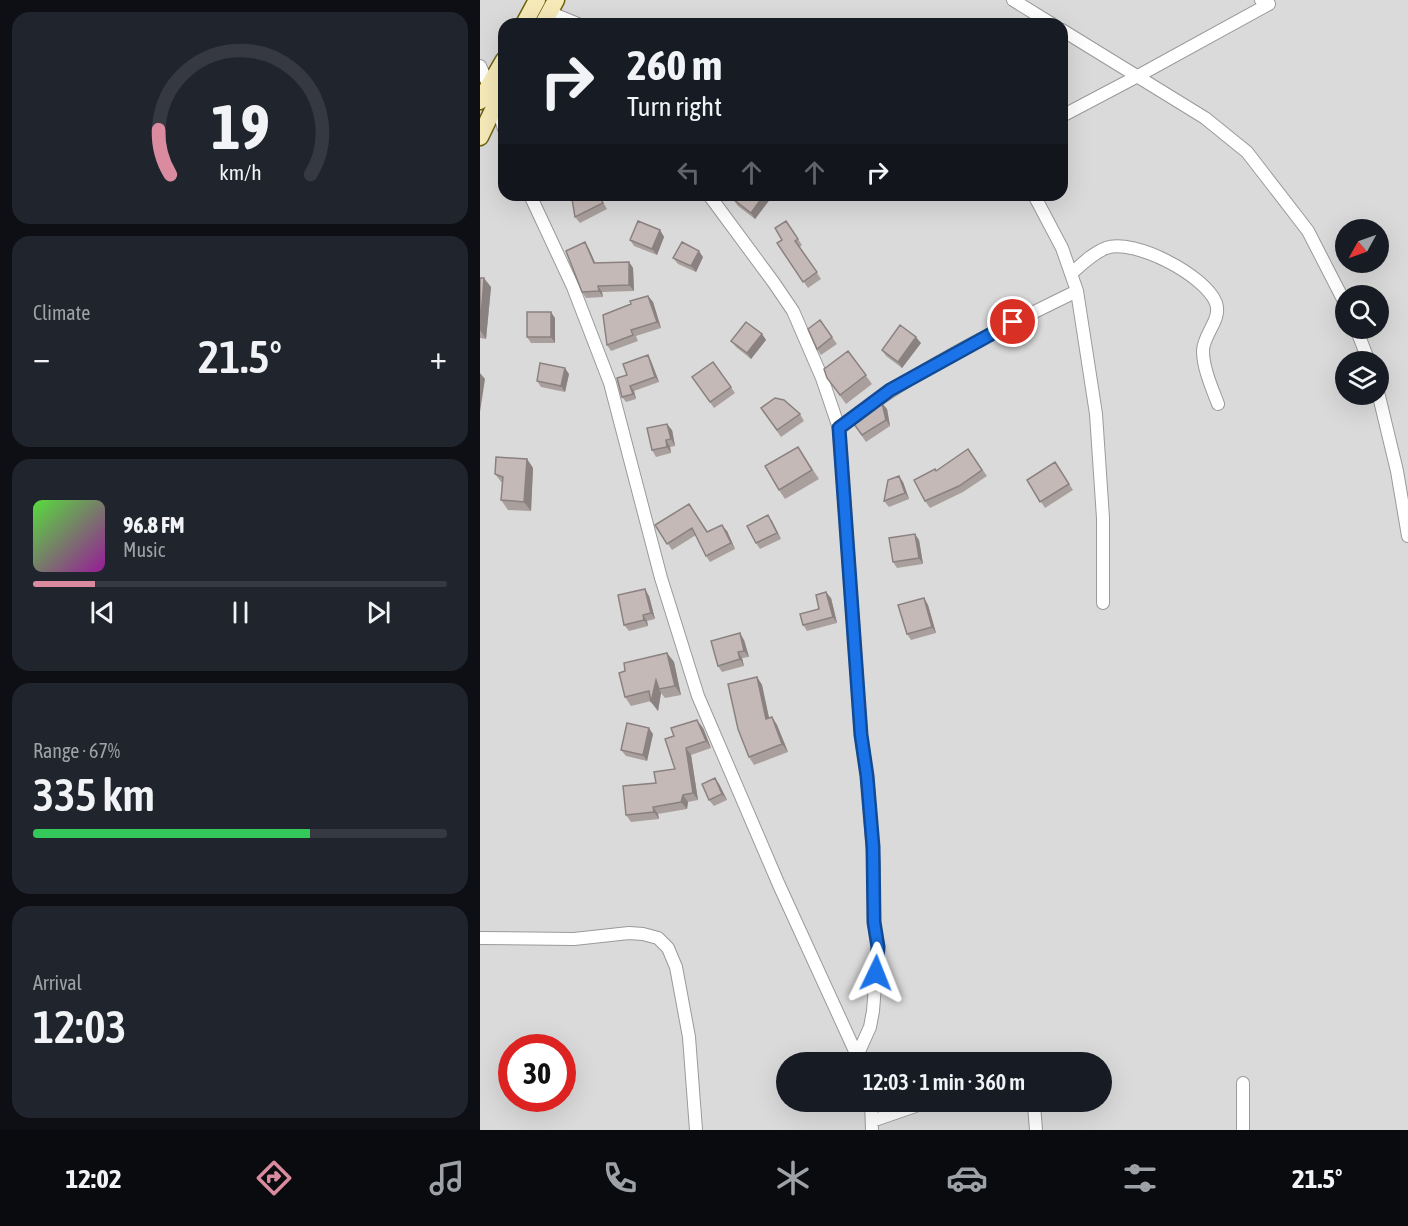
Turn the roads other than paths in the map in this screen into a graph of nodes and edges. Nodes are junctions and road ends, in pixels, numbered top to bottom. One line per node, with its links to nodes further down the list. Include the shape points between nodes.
1 (537, 0): 5 (main road)
2 (1013, 0): 7 (street)
3 (1269, 1): 11 (street)
4 (550, 12): 6 (street)
5 (527, 18)
6 (564, 18)
7 (1042, 18)
8 (1068, 34): 11 (street)
9 (480, 66): 12 (street)
10 (498, 77): 12 (main road)
11 (1137, 77): 14 (street); 20 (street, via 1205,118 1247,152 1308,231)
12 (492, 94): 13 (street); 15 (main road)
13 (498, 112)
14 (1068, 113)
15 (480, 136)
16 (533, 201): 28 (street, via 573,287 610,383 661,578 698,696)
17 (713, 201): 24 (street, via 793,311)
18 (1037, 201): 19 (street)
19 (1072, 273): 21 (street); 22 (street, via 1096,253 1123,247 1160,258 1204,287 1217,311 1203,351)
20 (1336, 285)
21 (1077, 291): 24 (street, via 992,332 890,390); 26 (street, via 1095,414 1103,518)
22 (1218, 404)
23 (1381, 405): 25 (street)
24 (839, 428): 29 (street, via 878,947 873,1011)
25 (1408, 536)
26 (1103, 603)
27 (480, 938): 34 (street, via 574,939 629,933 658,938 668,948 676,967 689,1037)
28 (855, 1052)
29 (861, 1052)
30 (1243, 1083): 36 (street)
31 (903, 1112): 33 (street)
32 (1035, 1112): 35 (street)
33 (872, 1125)
34 (696, 1130)
35 (1036, 1130)
36 (1243, 1130)

